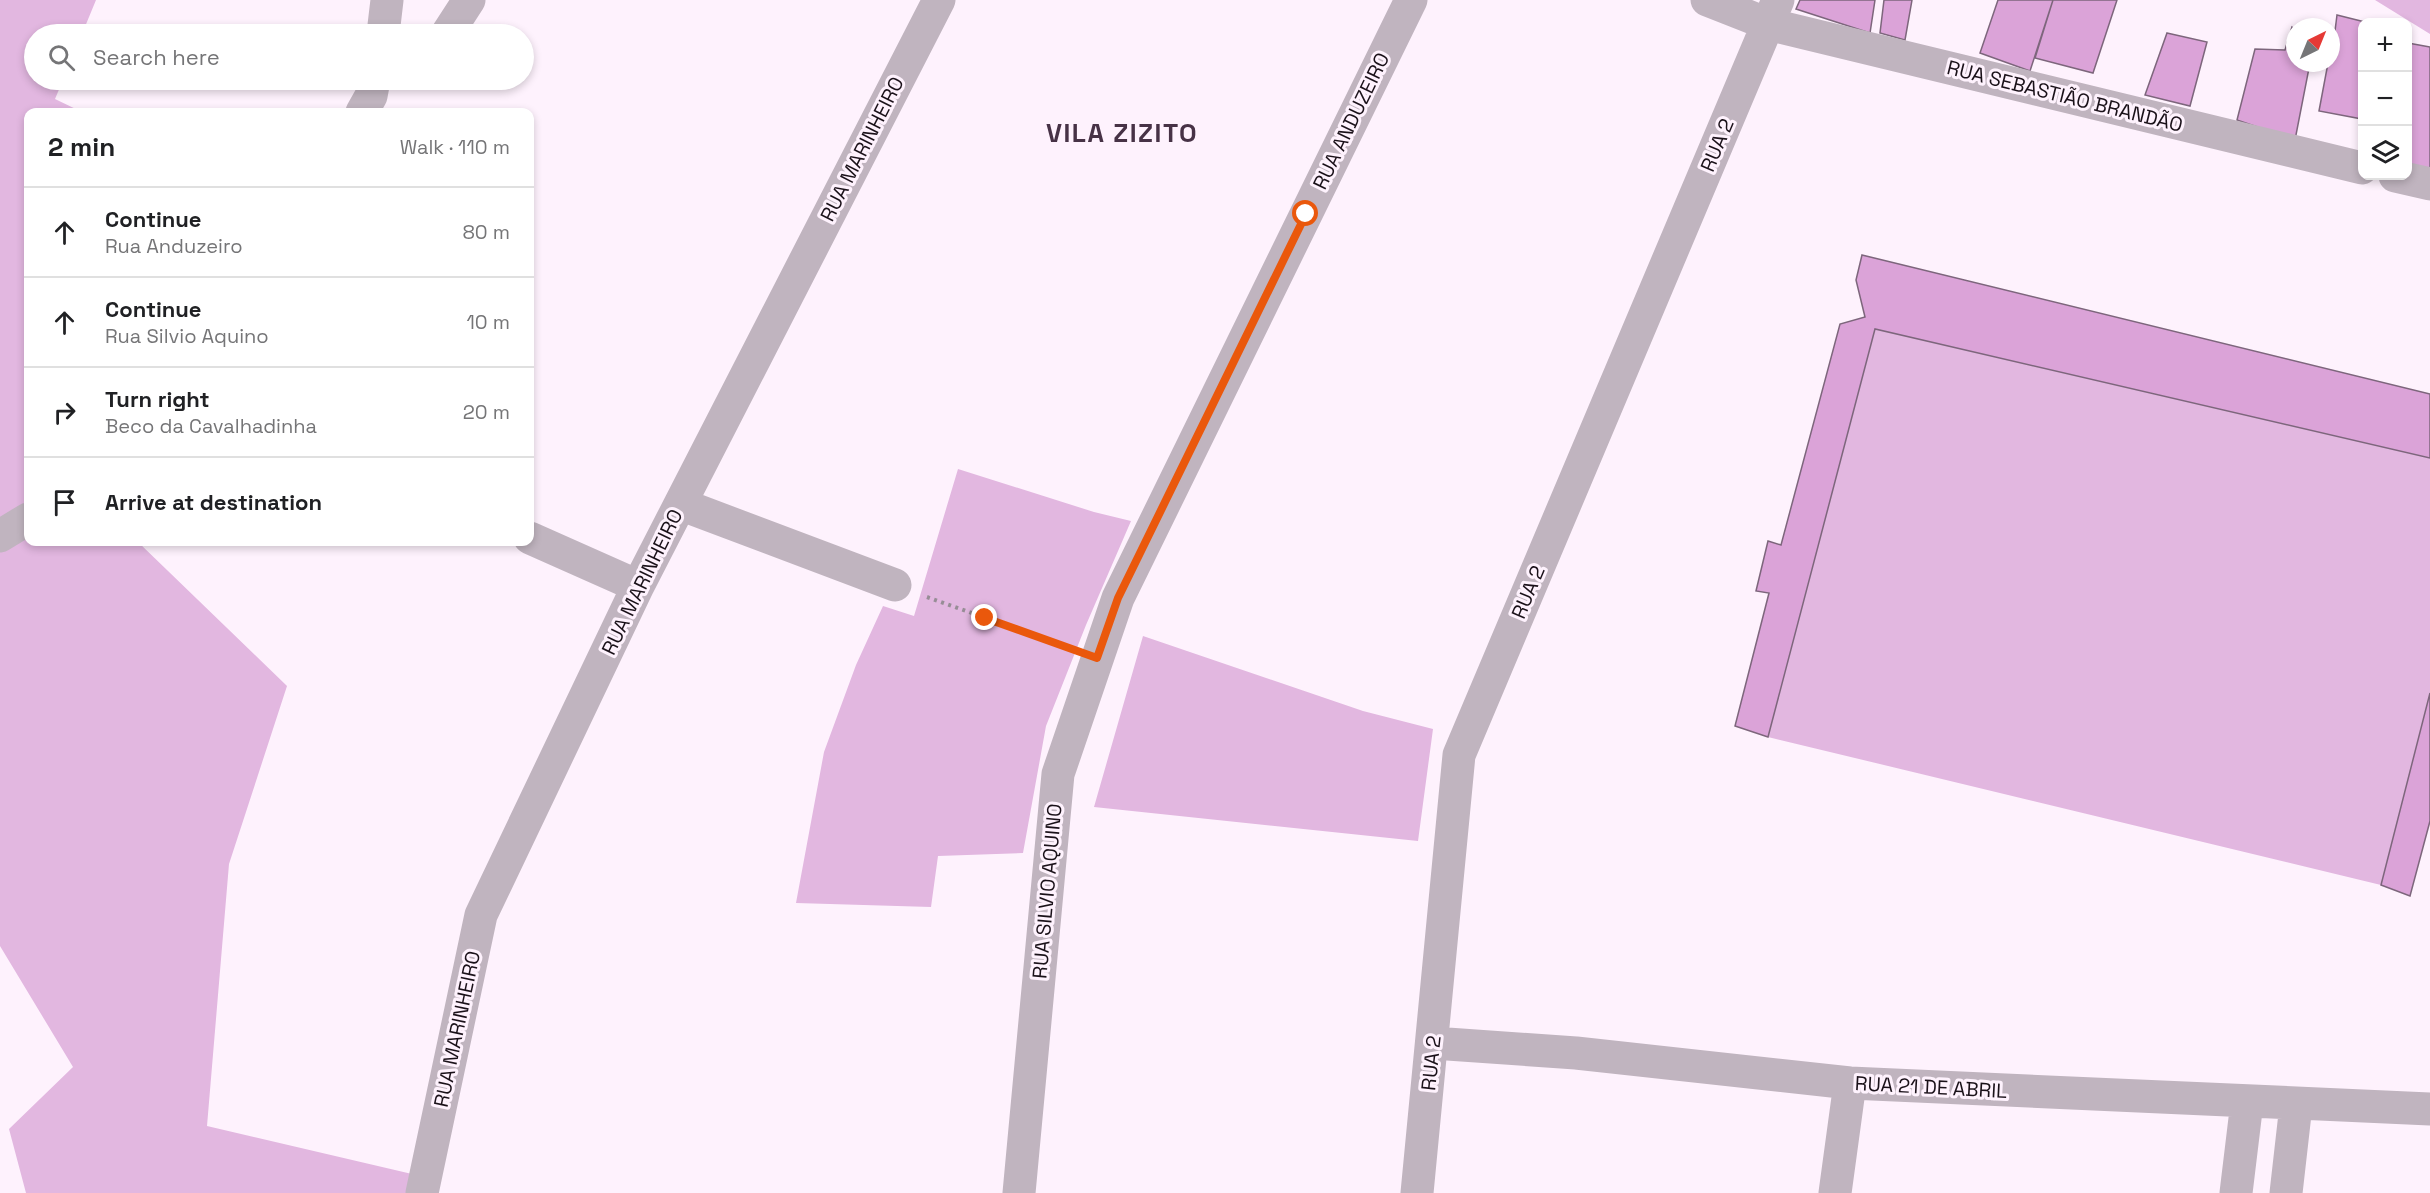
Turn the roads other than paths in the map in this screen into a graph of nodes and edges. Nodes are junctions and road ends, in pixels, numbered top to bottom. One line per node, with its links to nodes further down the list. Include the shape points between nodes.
1 (387, 0): 7 (street)
2 (469, 0): 8 (street)
3 (939, 0): 12 (street, RUA MARINHEIRO)
4 (1411, 0): 18 (street, RUA ANDUZEIRO)
5 (1707, 0): 6 (street, RUA SEBASTIÃO BRANDÃO)
6 (1773, 12): 9 (street, RUA SEBASTIÃO BRANDÃO); 19 (street, RUA 2, via 1459,755)
7 (384, 24)
8 (453, 24)
9 (2358, 167)
10 (2412, 180): 11 (street)
11 (2430, 184)
12 (680, 504): 16 (street); 17 (street, RUA MARINHEIRO)
13 (24, 521): 14 (street)
14 (0, 536)
15 (534, 540): 17 (street)
16 (895, 585)
17 (638, 586): 24 (street, RUA MARINHEIRO, via 481,915)
18 (1118, 598): 25 (street, RUA SILVIO AQUINO, via 1058,774)
19 (1433, 1043): 20 (street, RUA 21 DE ABRIL, via 1576,1053); 26 (street, RUA 2)
20 (1850, 1083): 21 (street, RUA 21 DE ABRIL); 27 (street)
21 (2247, 1102): 22 (street, RUA 21 DE ABRIL); 28 (street)
22 (2296, 1105): 23 (street, RUA 21 DE ABRIL); 29 (street)
23 (2430, 1109)
24 (422, 1193)
25 (1019, 1193)
26 (1417, 1193)
27 (1835, 1193)
28 (2236, 1193)
29 (2286, 1193)

